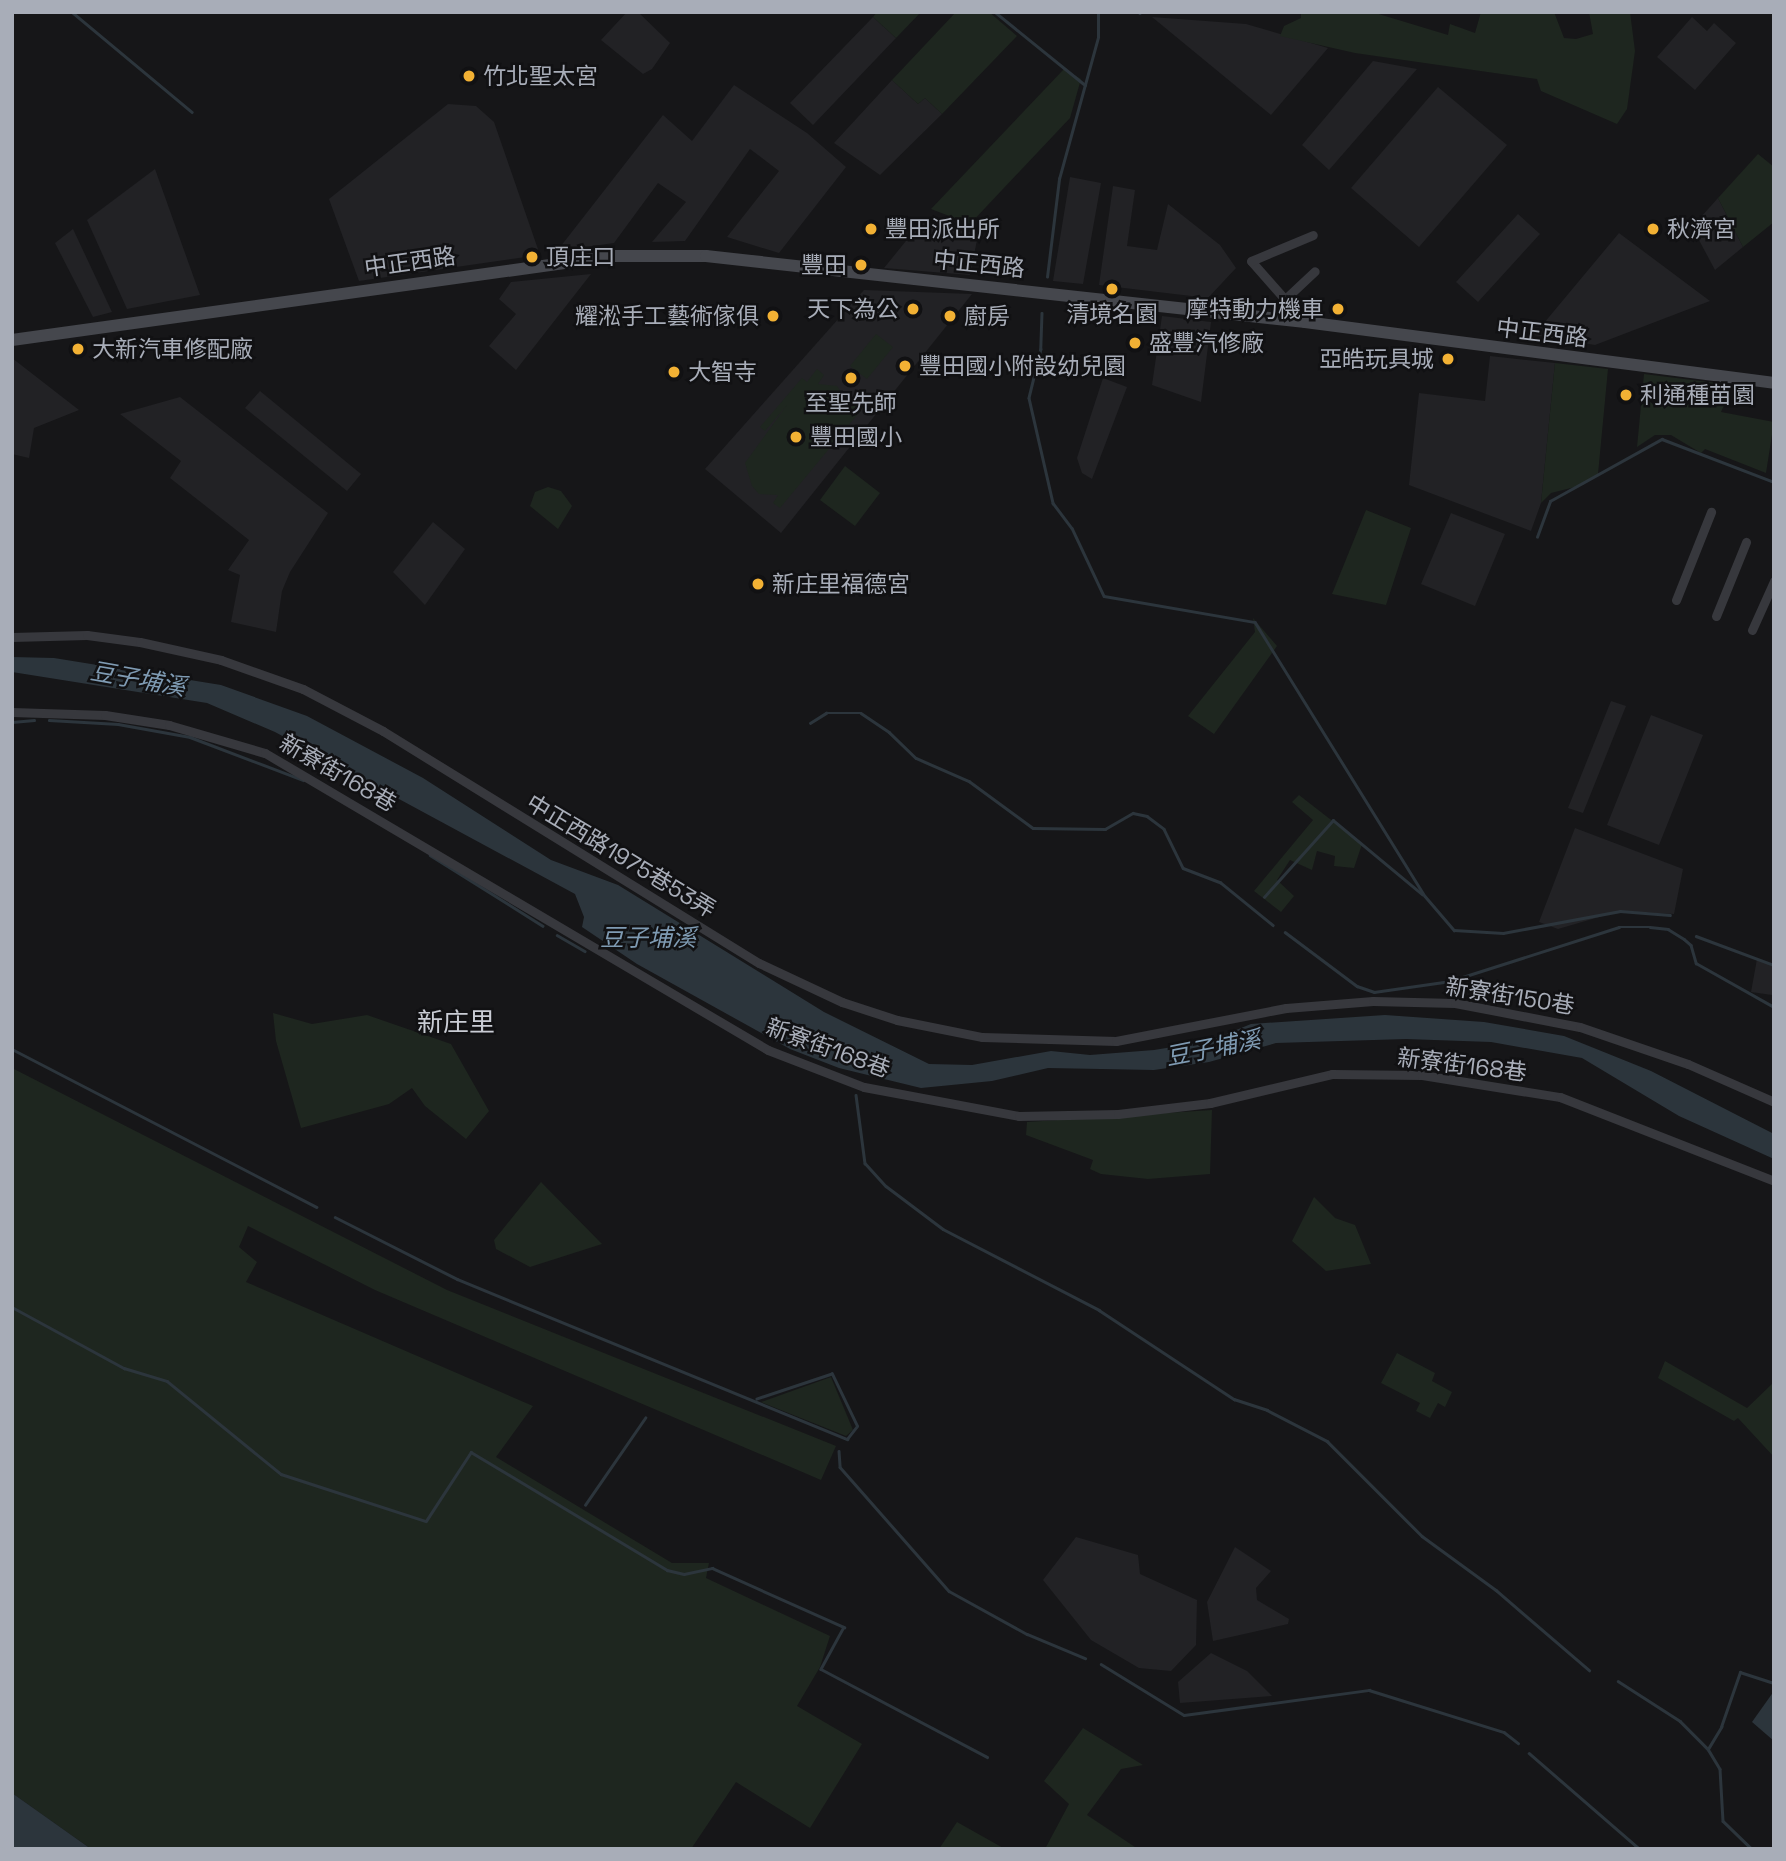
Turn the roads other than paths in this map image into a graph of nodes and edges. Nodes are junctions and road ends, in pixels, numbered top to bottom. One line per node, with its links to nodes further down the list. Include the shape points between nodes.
1 (1314, 236): 3 (street, via 1251,261)
2 (1315, 271): 3 (street)
3 (1284, 300): 4 (street)
4 (1305, 321): 5 (main road, 中正西路, via 705,256 614,256); 6 (main road, 中正西路)
5 (12, 340)
6 (1774, 383)
7 (1712, 512): 10 (street)
8 (1746, 542): 11 (street)
9 (1774, 581): 12 (street)
10 (1676, 600)
11 (1716, 616)
12 (1752, 630)
13 (12, 637): 15 (street, 中正西路1975巷53弄, via 87,635 140,642 230,663 303,689 383,731 750,957 870,1011 953,1034 1039,1042 1116,1041)
14 (12, 712): 17 (street, 新寮街168巷, via 105,715 169,724 265,752 768,1050 864,1087 1019,1116 1118,1114 1210,1103 1332,1074 1422,1075 1560,1097)
15 (1227, 1019): 16 (street, 新寮街150巷, via 1373,1000 1455,1003 1580,1027 1688,1064)
16 (1774, 1102)
17 (1774, 1181)

